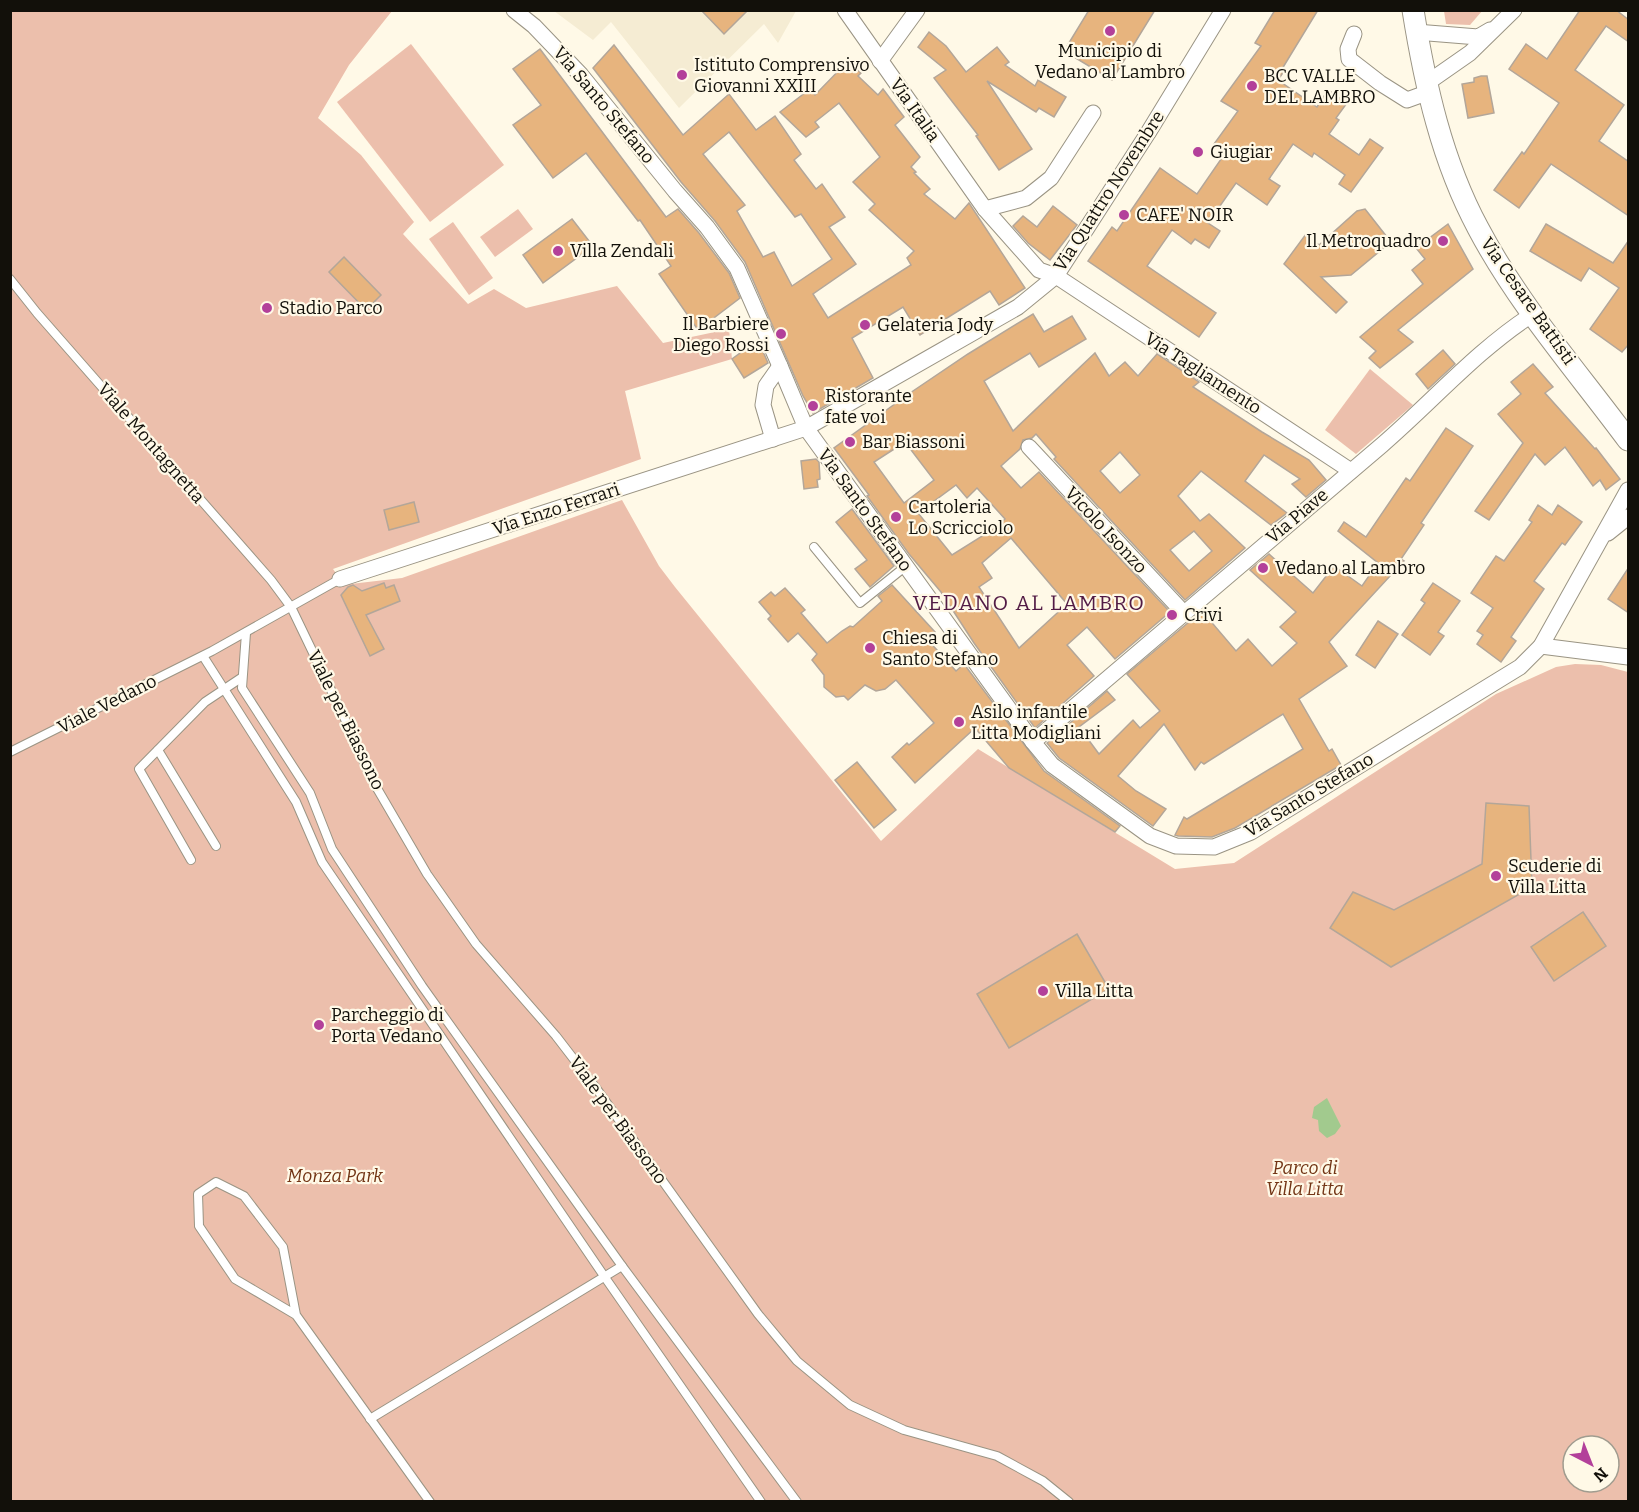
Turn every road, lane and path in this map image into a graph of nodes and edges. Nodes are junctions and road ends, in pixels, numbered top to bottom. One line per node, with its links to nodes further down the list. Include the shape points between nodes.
1 (514, 10): 16 (street, Via Santo Stefano, via 581,75 707,227 736,268)
2 (845, 10): 9 (street, Via Italia)
3 (917, 10): 9 (street)
4 (1223, 10): 13 (street, Via Quattro Novembre)
5 (1413, 10): 7 (main road, Via Cesare Battisti)
6 (1511, 14): 7 (street, via 1478,37); 10 (street)
7 (1416, 32): 10 (main road, Via Cesare Battisti)
8 (1354, 34): 10 (street, via 1349,59 1380,84 1407,100)
9 (880, 61): 12 (street, Via Italia)
10 (1428, 87): 15 (main road, Via Cesare Battisti, via 1446,157 1473,219)
11 (1093, 113): 12 (street, via 1051,178 1026,198)
12 (985, 209): 13 (street, Via Italia, via 1039,270)
13 (1056, 276): 17 (street, Via Quattro Novembre, via 1018,306); 21 (street, Via Tagliamento)
14 (10, 279): 28 (lane, Viale Montagnetta)
15 (1533, 314): 19 (main road, Via Cesare Battisti); 21 (street, Via Piave, via 1471,362)
16 (780, 366): 17 (street, Via Santo Stefano); 18 (street, via 766,386 763,405)
17 (806, 429): 18 (street, Via Quattro Novembre); 26 (street, Via Santo Stefano)
18 (773, 439): 27 (street, Via Enzo Ferrari)
19 (1629, 440)
20 (1029, 447): 29 (street, Vicolo Isonzo)
21 (1351, 471): 29 (street, Via Piave)
22 (1629, 490): 24 (street, Via Santo Stefano)
23 (1629, 518): 24 (street)
24 (1603, 536): 31 (street, Via Santo Stefano)
25 (814, 546): 26 (lane, via 860,603)
26 (906, 566): 36 (street, Via Santo Stefano)
27 (340, 579): 28 (lane, Viale Vedano)
28 (291, 608): 30 (lane, Viale Vedano); 48 (lane, Viale per Biassono, via 371,778 427,874 476,944 596,1088 758,1314 797,1361 850,1405 904,1430 997,1456 1043,1481)
29 (1183, 612): 36 (street, Via Piave)
30 (246, 633): 32 (lane, Viale Vedano); 34 (lane)
31 (1541, 646): 33 (street); 36 (street, Via Santo Stefano, via 1520,667 1251,832 1214,848 1176,846 1149,836 1052,765)
32 (203, 656): 35 (lane); 38 (lane, Viale Vedano)
33 (1629, 657)
34 (241, 678): 35 (lane); 41 (lane, via 242,688 310,793 332,849 422,986)
35 (224, 689): 37 (lane, via 205,702); 42 (lane, via 296,802 322,862)
36 (1034, 742)
37 (158, 750): 39 (lane); 40 (lane, via 139,769)
38 (10, 752)
39 (216, 846)
40 (191, 860)
41 (622, 1266): 42 (lane); 47 (lane)
42 (604, 1276): 44 (lane); 46 (lane)
43 (296, 1315): 43 (lane, via 235,1279 199,1226 198,1194 216,1182 244,1196 283,1246); 44 (lane)
44 (370, 1419): 45 (lane)
45 (430, 1502)
46 (761, 1502)
47 (797, 1502)
48 (1069, 1502)

